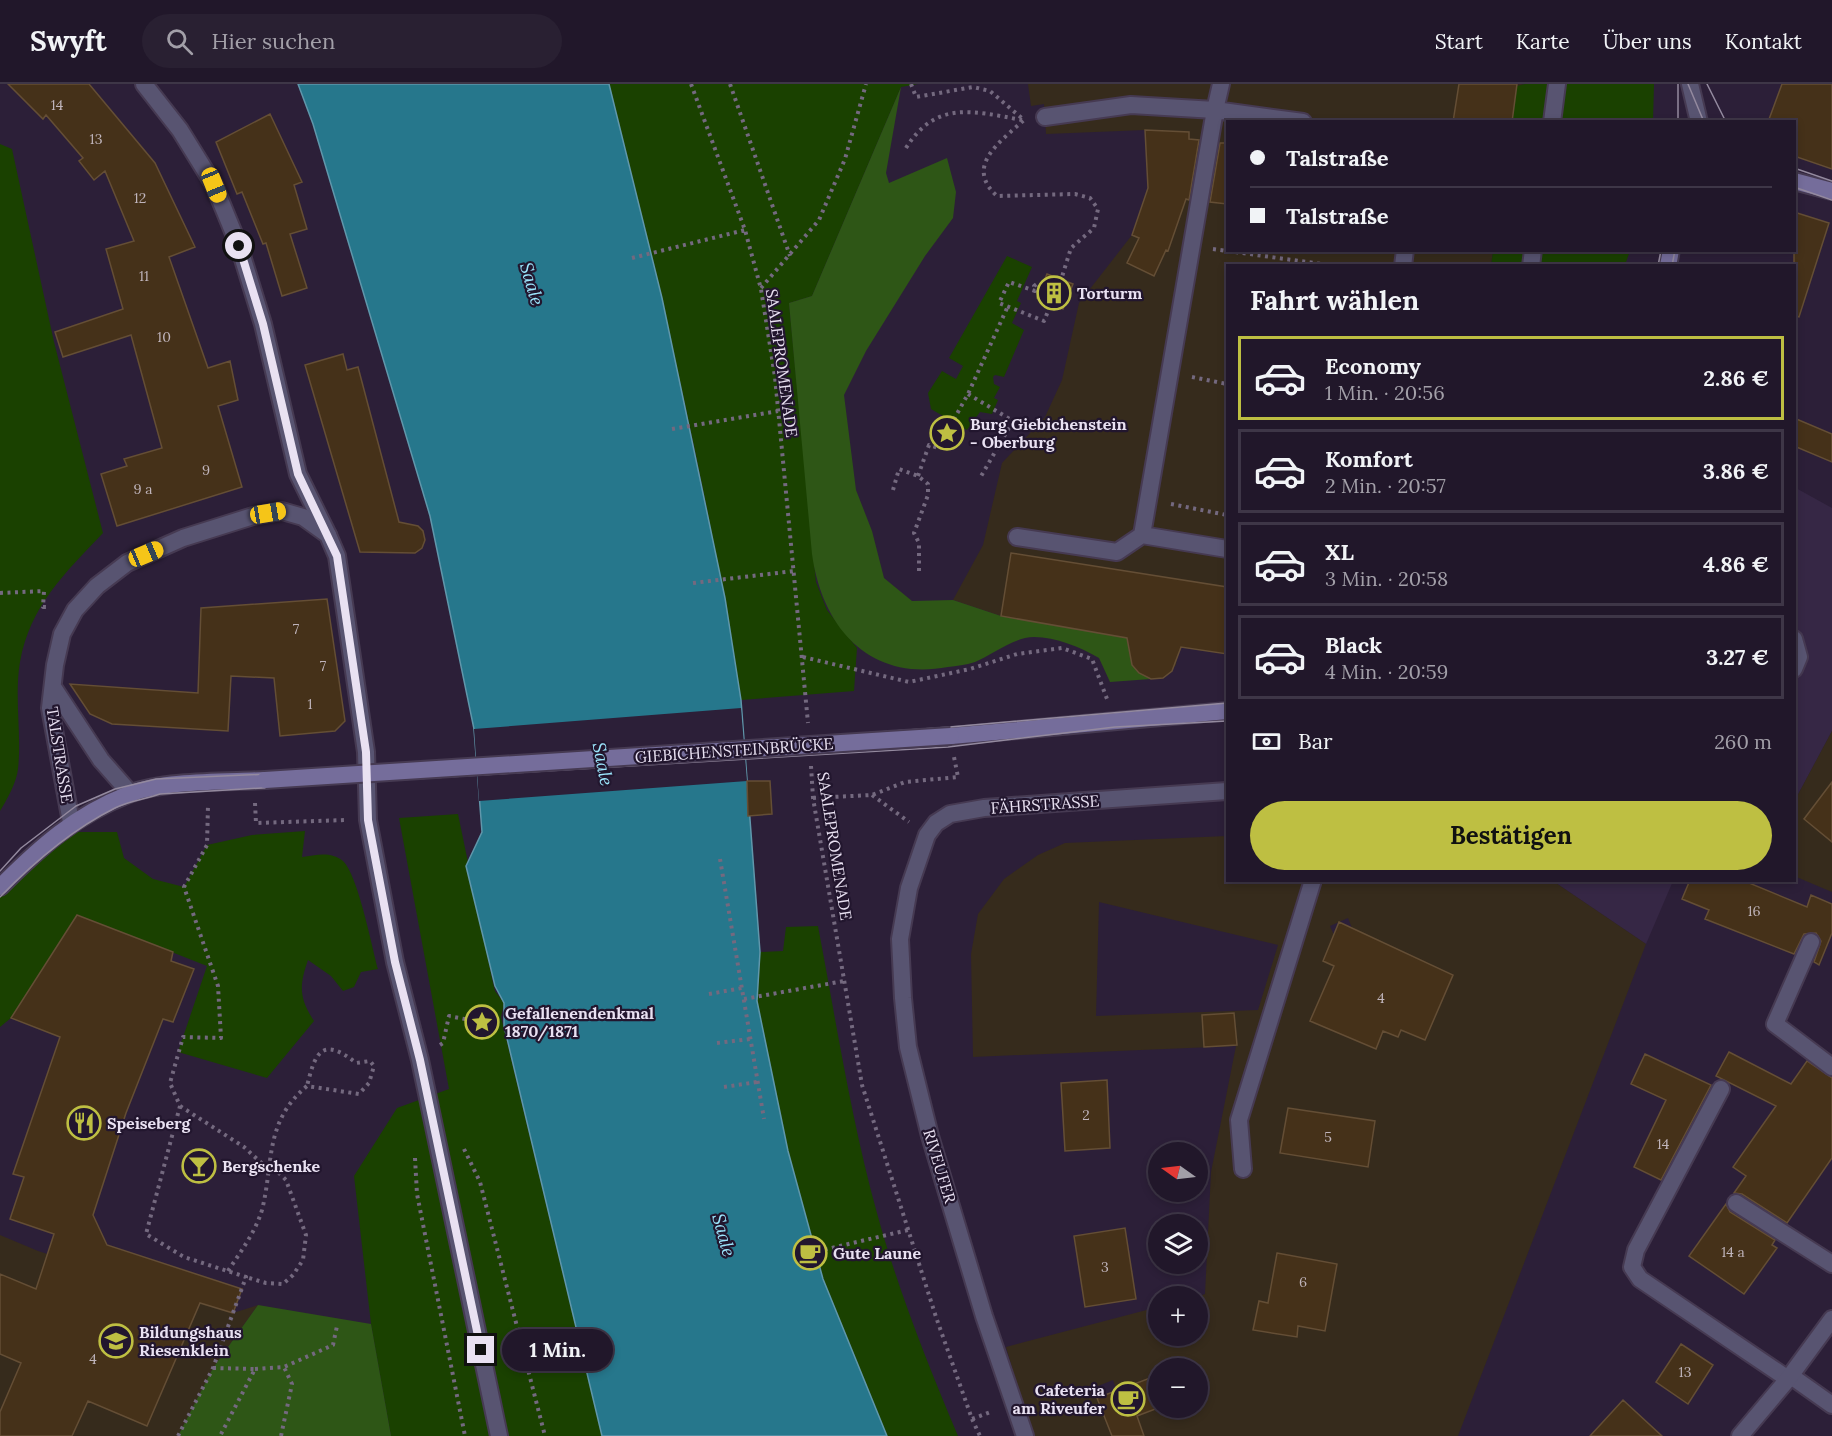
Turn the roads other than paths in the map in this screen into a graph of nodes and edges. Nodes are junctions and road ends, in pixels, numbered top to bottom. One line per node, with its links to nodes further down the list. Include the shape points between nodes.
1 (144, 84): 12 (street, via 180,130 214,185 235,236 263,324 298,474)
2 (1221, 84): 5 (street)
3 (1557, 84): 8 (street)
4 (1690, 84): 9 (street)
5 (1215, 110): 6 (street, via 1131,105); 7 (street); 13 (street)
6 (1045, 117)
7 (1289, 120)
8 (1552, 120)
9 (1699, 120)
10 (1796, 182): 11 (main road)
11 (1832, 191)
12 (328, 535): 18 (street, TALSTRASSE, via 303,518 282,511 183,538 127,562 75,610 62,634); 35 (street, via 337,556 366,752 368,820 395,962 420,1060)
13 (1142, 535): 14 (street, via 1117,552); 15 (street)
14 (1017, 537)
15 (1226, 549)
16 (1796, 646): 17 (street)
17 (1796, 664)
18 (53, 687): 21 (street, TALSTRASSE, via 101,760); 22 (street, TALSTRASSE, via 50,708)
19 (1226, 711): 21 (main road, GIEBICHENSTEINBRÜCKE, bridge, via 951,736 209,783)
20 (1226, 791): 25 (street, FÄHRSTRASSE, via 984,808 950,814 927,835)
21 (130, 793): 22 (main road, GIEBICHENSTEINBRÜCKE)
22 (71, 822): 24 (main road, GIEBICHENSTEINBRÜCKE)
23 (1312, 882): 29 (street, via 1239,1120)
24 (0, 887)
25 (909, 888): 36 (street, RIVEUFER, via 900,939 908,1047 930,1136 1012,1405)
26 (1811, 942): 27 (street, via 1775,1024)
27 (1832, 1067)
28 (1720, 1089): 33 (street, via 1636,1250 1632,1268 1640,1279)
29 (1243, 1169)
30 (1736, 1203): 31 (street)
31 (1832, 1264)
32 (1832, 1319): 33 (street)
33 (1790, 1377): 34 (street); 37 (street)
34 (1832, 1405)
35 (499, 1436)
36 (1025, 1436)
37 (1740, 1436)

